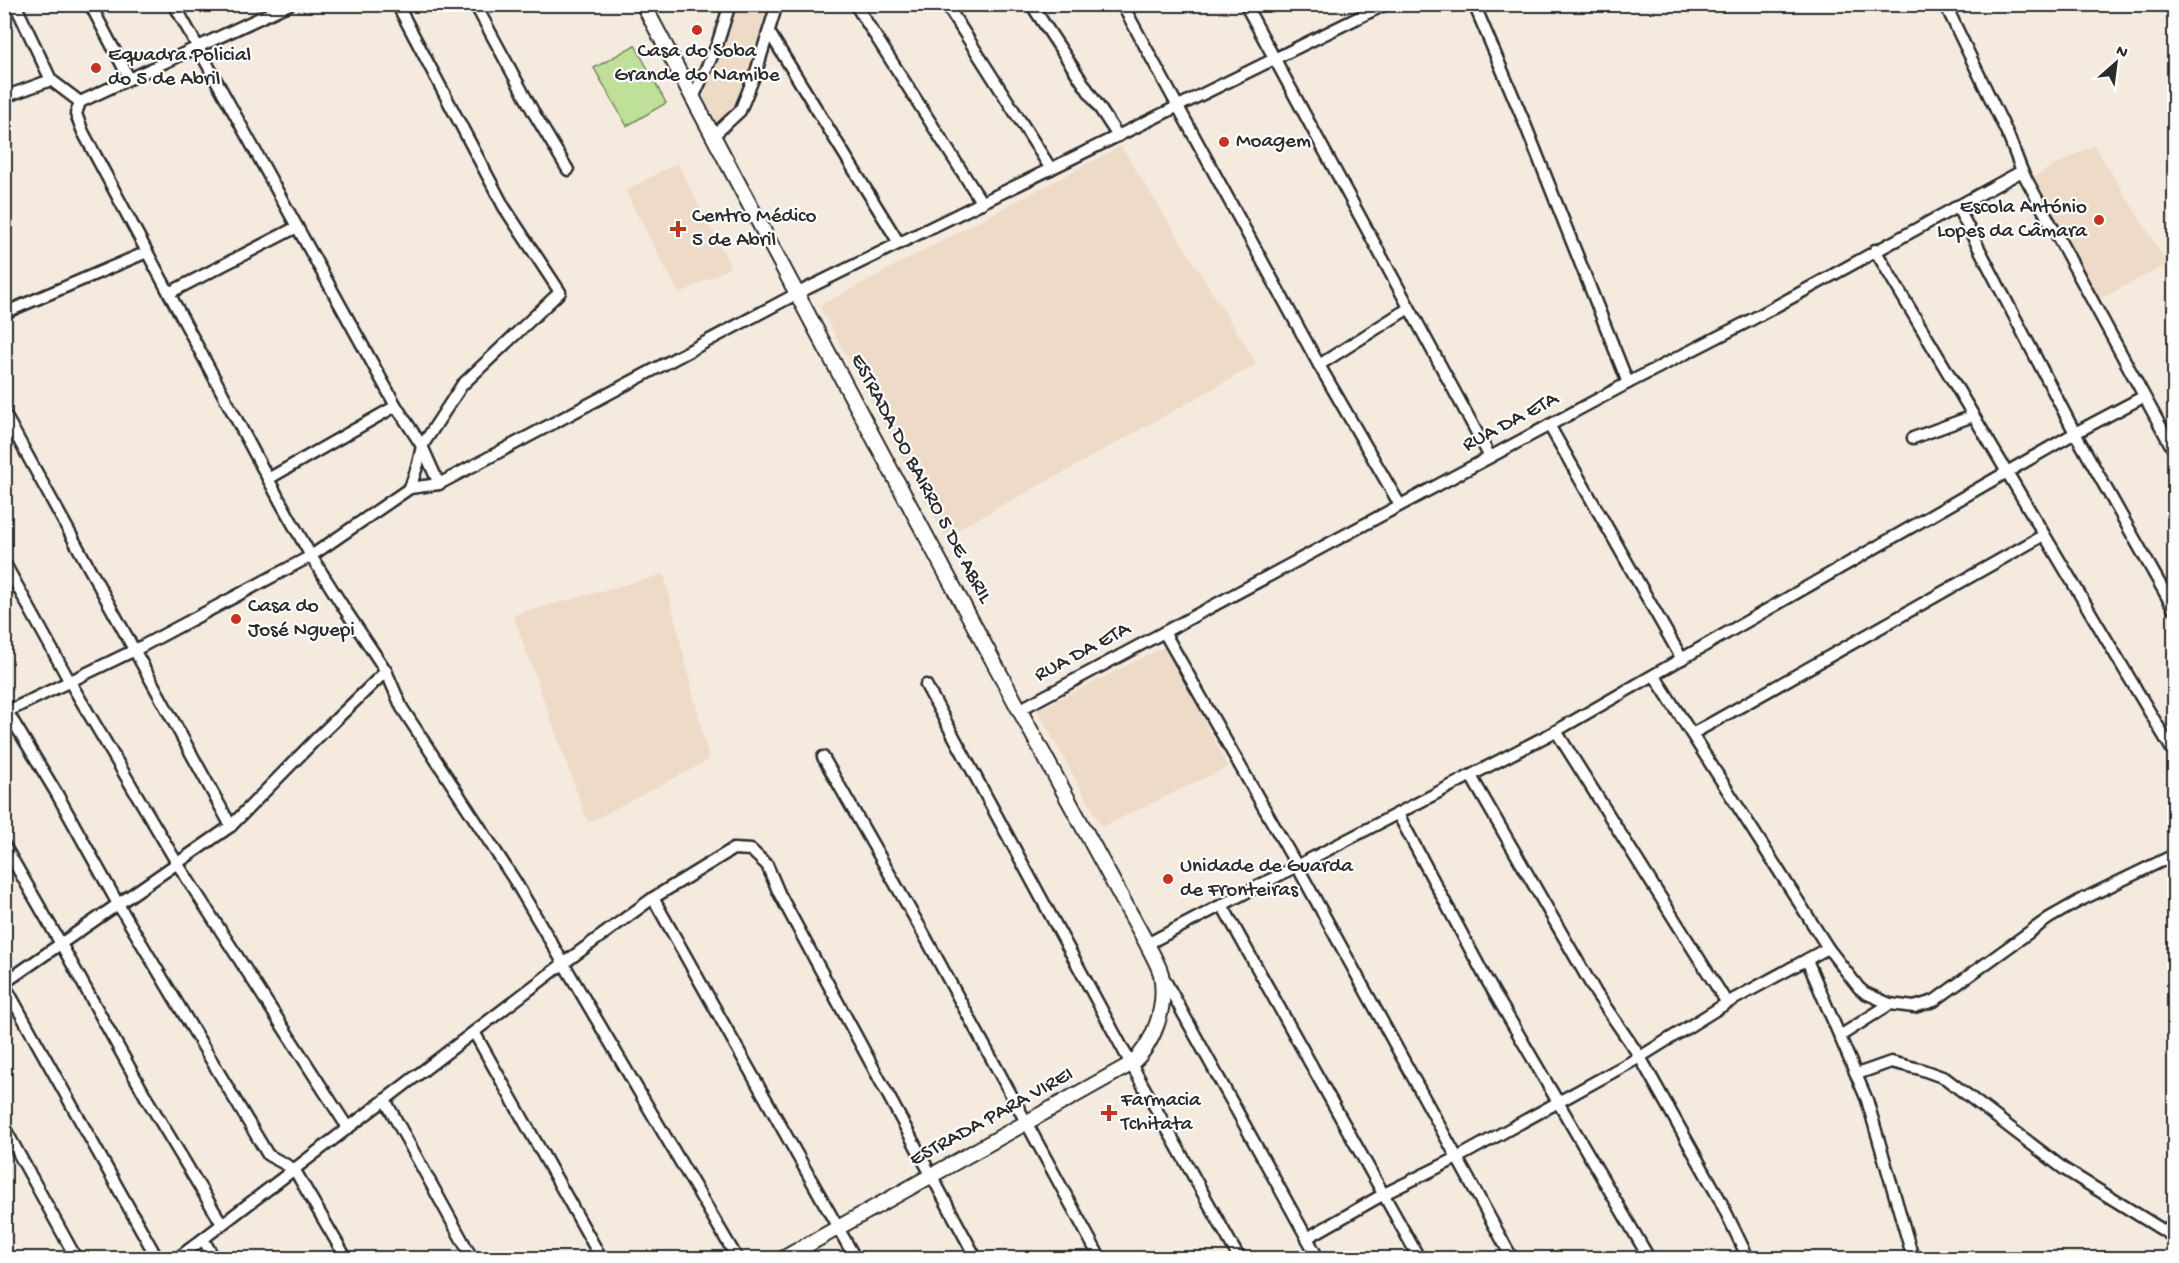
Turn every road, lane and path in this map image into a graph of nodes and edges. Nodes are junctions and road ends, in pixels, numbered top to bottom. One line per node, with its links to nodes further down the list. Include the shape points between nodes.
1 (15, 4): 22 (street)
2 (90, 4): 21 (street)
3 (174, 4): 19 (street)
4 (291, 4): 19 (street)
5 (397, 4): 51 (street, via 504,207 560,292 462,386)
6 (475, 4): 30 (street)
7 (643, 4): 24 (street, ESTRADA DO BAIRRO 5 DE ABRIL)
8 (730, 4): 24 (street)
9 (777, 4): 18 (street)
10 (855, 4): 32 (street)
11 (946, 4): 29 (street)
12 (1031, 4): 28 (street)
13 (1122, 4): 26 (street)
14 (1245, 4): 20 (street)
15 (1474, 4): 43 (street)
16 (1945, 4): 31 (street)
17 (1381, 6): 20 (street)
18 (769, 32): 27 (street, via 740,111); 35 (street)
19 (197, 47): 21 (street); 34 (street)
20 (1274, 59): 26 (street); 40 (street)
21 (129, 78): 25 (street)
22 (51, 80): 23 (street); 25 (street)
23 (4, 97)
24 (693, 98): 27 (street, ESTRADA DO BAIRRO 5 DE ABRIL)
25 (80, 102): 37 (street, via 76,114 83,132)
26 (1179, 106): 28 (street); 42 (street)
27 (713, 136): 39 (street, ESTRADA DO BAIRRO 5 DE ABRIL)
28 (1118, 136): 29 (street)
29 (1051, 169): 32 (street)
30 (568, 170)
31 (2022, 171): 33 (street, RUA DA ETA); 44 (street)
32 (982, 202): 35 (street)
33 (1957, 206): 36 (street, RUA DA ETA); 49 (street)
34 (297, 227): 38 (street); 45 (street)
35 (899, 243): 39 (street)
36 (1875, 250): 43 (street, RUA DA ETA); 47 (street)
37 (147, 252): 38 (street); 41 (street)
38 (169, 292): 55 (street)
39 (798, 292): 56 (street); 70 (street, ESTRADA DO BAIRRO 5 DE ABRIL)
40 (1409, 308): 42 (street); 53 (street)
41 (4, 313)
42 (1319, 365): 58 (street)
43 (1628, 383): 48 (street, RUA DA ETA)
44 (2143, 397): 49 (street); 52 (street)
45 (396, 406): 51 (street); 55 (street)
46 (4, 413): 64 (street)
47 (1972, 416): 50 (street); 54 (street)
48 (1549, 425): 53 (street, RUA DA ETA); 65 (street)
49 (2074, 433): 54 (street); 62 (street)
50 (1913, 438)
51 (422, 446): 56 (street); 57 (street)
52 (2175, 451)
53 (1490, 457): 58 (street, RUA DA ETA)
54 (2006, 473): 59 (street); 65 (street)
55 (268, 479): 60 (street)
56 (439, 484): 57 (street)
57 (410, 488): 60 (street)
58 (1400, 506): 63 (street, RUA DA ETA)
59 (2044, 535): 73 (street); 74 (street)
60 (311, 556): 64 (street); 66 (street)
61 (4, 562): 68 (street)
62 (2175, 609)
63 (1164, 632): 70 (street, RUA DA ETA); 82 (street)
64 (135, 650): 68 (street); 78 (street)
65 (1682, 659): 67 (street)
66 (386, 671): 78 (street); 90 (street, via 402,708 515,880)
67 (1654, 675): 72 (street); 73 (street)
68 (70, 682): 71 (street); 81 (street)
69 (926, 685): 98 (street)
70 (1019, 710): 87 (street, ESTRADA DO BAIRRO 5 DE ABRIL)
71 (5, 711): 84 (street)
72 (1556, 731): 76 (street); 93 (street)
73 (1692, 734): 88 (street)
74 (2175, 753)
75 (823, 758): 102 (street)
76 (1471, 776): 77 (street); 97 (street, via 1596,993)
77 (1398, 814): 82 (street); 101 (street, via 1485,977)
78 (231, 826): 81 (street)
79 (4, 845): 86 (street)
80 (2175, 855): 94 (street, via 2049,918 1934,1001 1914,1006)
81 (177, 863): 84 (street); 104 (street)
82 (1298, 866): 85 (street); 105 (street)
83 (653, 898): 90 (street); 107 (street, via 733,849 751,850 767,865); 110 (street)
84 (118, 904): 86 (street); 106 (street, via 268,1155)
85 (1222, 905): 87 (street); 108 (street)
86 (62, 944): 92 (street); 109 (street, via 147,1099)
87 (1147, 944): 91 (street, ESTRADA DO BAIRRO 5 DE ABRIL)
88 (1828, 948): 89 (street); 94 (street, via 1859,988)
89 (1807, 960): 93 (street); 96 (street)
90 (564, 963): 95 (street); 123 (street)
91 (1160, 972): 98 (street, ESTRADA PARA VIREI, via 1163,993 1153,1034 1141,1056); 112 (street)
92 (4, 983): 117 (street)
93 (1727, 1003): 97 (street)
94 (1890, 1004): 96 (street)
95 (474, 1032): 100 (street); 122 (street)
96 (1840, 1036): 99 (street)
97 (1640, 1057): 101 (street); 133 (street)
98 (1131, 1064): 102 (street, ESTRADA PARA VIREI); 128 (street)
99 (1857, 1074): 111 (street, via 1891,1062 1945,1078 2064,1169); 134 (street)
100 (385, 1100): 104 (street); 121 (street)
101 (1558, 1101): 105 (street); 132 (street)
102 (1027, 1123): 107 (street, ESTRADA PARA VIREI); 127 (street)
103 (4, 1127): 116 (street)
104 (348, 1128): 106 (street)
105 (1457, 1158): 108 (street); 131 (street)
106 (294, 1169): 109 (street); 120 (street)
107 (931, 1176): 110 (street, ESTRADA PARA VIREI); 126 (street)
108 (1384, 1194): 112 (street); 130 (street)
109 (222, 1224): 113 (street)
110 (838, 1228): 124 (street, ESTRADA PARA VIREI); 125 (street)
111 (2175, 1237)
112 (1307, 1238): 129 (street)
113 (203, 1239): 118 (street); 119 (street)
114 (4, 1254): 115 (street)
115 (7, 1258)
116 (76, 1258)
117 (157, 1258)
118 (178, 1258)
119 (214, 1258)
120 (346, 1258)
121 (472, 1258)
122 (601, 1258)
123 (737, 1258)
124 (784, 1258)
125 (855, 1258)
126 (976, 1258)
127 (1100, 1258)
128 (1239, 1258)
129 (1318, 1258)
130 (1419, 1258)
131 (1512, 1258)
132 (1649, 1258)
133 (1748, 1258)
134 (1913, 1258)

